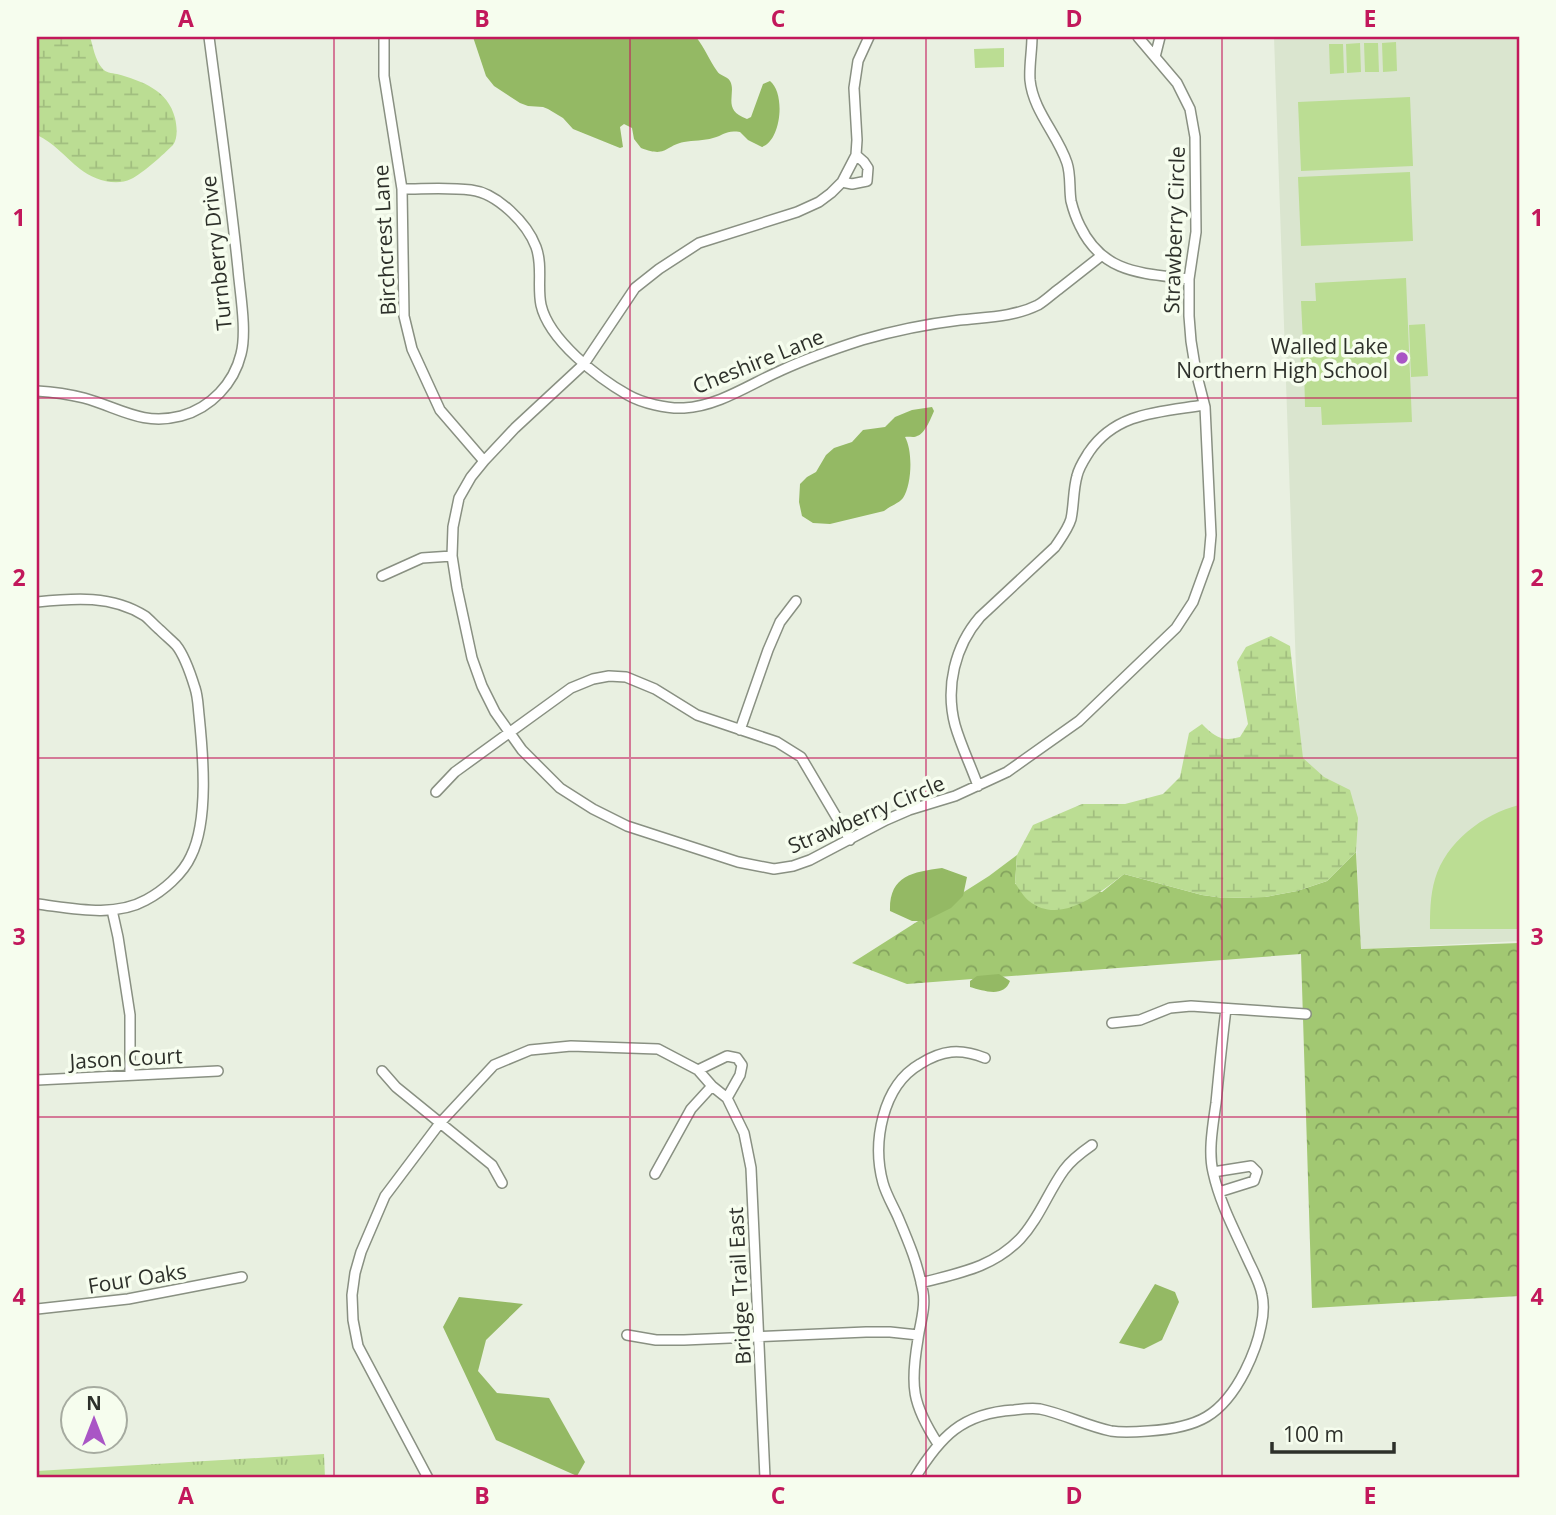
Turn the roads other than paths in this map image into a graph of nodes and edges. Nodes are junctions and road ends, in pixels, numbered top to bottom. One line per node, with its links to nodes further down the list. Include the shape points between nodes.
1 (209, 37): 14 (street, Turnberry Drive, via 241,302 242,352 234,374 206,404 162,419 137,418 85,398)
2 (384, 37): 10 (street, Birchcrest Lane, via 384,76)
3 (869, 37): 8 (street, Strawberry Circle, via 858,61 854,88)
4 (1032, 37): 11 (street, via 1030,79 1038,105 1067,162 1075,215 1086,239)
5 (1138, 37): 7 (street, Strawberry Circle)
6 (1160, 37): 7 (street)
7 (1155, 57): 12 (street, Strawberry Circle, via 1177,83 1195,137 1196,232)
8 (856, 155): 9 (street, Strawberry Circle); 9 (street, Strawberry Circle, via 868,169 867,181)
9 (842, 182): 13 (street, Strawberry Circle, via 819,202 699,243 659,269 621,305)
10 (401, 189): 13 (street, Cheshire Lane, via 472,190 513,213 536,247 547,321); 16 (street, Birchcrest Lane, via 404,316 412,349 440,410)
11 (1101, 256): 12 (street, via 1128,269); 13 (street, Cheshire Lane, via 1039,304 1018,313 884,334 821,353 702,406 663,407 629,396)
12 (1189, 279): 15 (street, Strawberry Circle, via 1190,334)
13 (584, 364): 16 (street, Strawberry Circle)
14 (37, 391)
15 (1204, 405): 23 (street, Strawberry Circle, via 1212,535 1209,558 1192,602 1176,628 1079,721 1007,772); 23 (street, via 1138,416 1104,435 1077,474 1071,519 1055,547 969,629 955,663 951,706)
16 (484, 461): 17 (street, Strawberry Circle, via 460,498)
17 (453, 556): 18 (street, via 422,558); 22 (street, Strawberry Circle, via 472,658 482,686)
18 (382, 576)
19 (796, 601): 21 (street, via 780,622)
20 (37, 602): 27 (street, via 98,600 146,617 177,646 196,690 202,803 191,857 177,876 145,901)
21 (740, 730): 22 (street, via 697,715 626,677 609,676 571,688); 25 (street, via 801,757)
22 (510, 733): 24 (street, via 455,772); 25 (street, Strawberry Circle, via 560,788 593,809 627,826 738,862 774,869 793,866)
23 (978, 786): 25 (street, Strawberry Circle, via 909,810)
24 (436, 792)
25 (850, 840)
26 (37, 904): 27 (street)
27 (112, 909): 35 (street, via 130,1015)
28 (1226, 1009): 29 (street); 30 (street, via 1170,1008 1140,1020); 41 (street)
29 (1306, 1014)
30 (1112, 1023)
31 (985, 1058): 46 (street, via 954,1051 934,1055 914,1067 884,1109 879,1134 883,1184 915,1255)
32 (698, 1070): 37 (street, Bridge Trail East); 38 (street, via 727,1056 737,1058 742,1065 740,1075); 39 (street, Bridge Trail East, via 658,1049 571,1046 530,1050 494,1065)
33 (218, 1071): 35 (street, Jason Court)
34 (382, 1071): 39 (street)
35 (130, 1075): 36 (street, Jason Court)
36 (37, 1080)
37 (712, 1086): 38 (street, Bridge Trail East); 42 (street, via 691,1109)
38 (727, 1098): 50 (street, Bridge Trail East, via 744,1133 751,1168)
39 (440, 1123): 43 (street, via 492,1165); 52 (street, Bridge Trail East, via 385,1196 361,1252 352,1295 358,1346)
40 (1092, 1145): 46 (street, via 1065,1168 1019,1240 986,1264)
41 (1213, 1172): 44 (street); 44 (street, via 1251,1166 1257,1172 1254,1181)
42 (655, 1174)
43 (502, 1183)
44 (1219, 1192): 51 (street, via 1262,1295 1262,1323 1236,1389 1217,1411 1182,1427 1137,1432 1089,1426 1040,1409 1003,1410 976,1417)
45 (242, 1277): 47 (street, Four Oaks, via 128,1299)
46 (921, 1283): 49 (street, via 923,1318)
47 (37, 1309)
48 (627, 1335): 50 (street, via 656,1340)
49 (918, 1335): 50 (street); 51 (street, via 913,1387 924,1423)
50 (758, 1336): 53 (street, Bridge Trail East)
51 (938, 1444): 54 (street)
52 (428, 1478)
53 (765, 1478)
54 (916, 1478)

